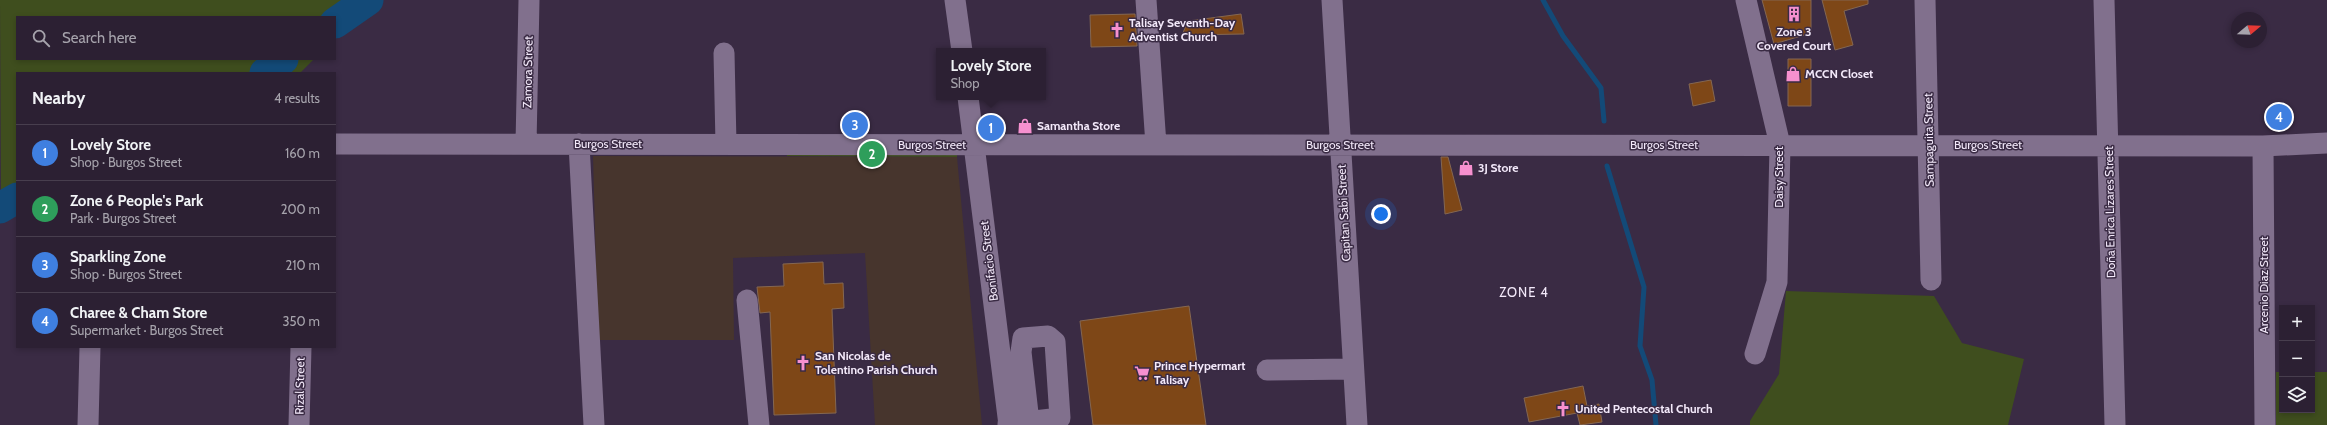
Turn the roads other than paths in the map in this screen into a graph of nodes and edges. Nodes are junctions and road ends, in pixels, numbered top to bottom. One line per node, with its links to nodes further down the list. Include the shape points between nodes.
1 (529, 0): 13 (street, Zamora Street)
2 (955, 0): 8 (street)
3 (1146, 0): 17 (street)
4 (1332, 0): 18 (street, Capitan Sabi Street)
5 (1746, 0): 19 (street, Daisy Street)
6 (1925, 0): 21 (street, Sampaguita Street)
7 (2104, 0): 20 (street, Doña Enrica Lizares Street)
8 (962, 48)
9 (724, 53): 15 (street)
10 (968, 100): 16 (street, Bonifacio Street)
11 (2327, 143): 22 (street, Burgos Street)
12 (344, 144): 13 (street, Burgos Street)
13 (526, 144): 14 (street, Burgos Street)
14 (579, 144): 15 (street, Burgos Street); 34 (street)
15 (726, 144): 16 (street, Burgos Street)
16 (974, 145): 17 (street, Burgos Street); 31 (street, Bonifacio Street)
17 (1156, 145): 18 (street, Burgos Street)
18 (1340, 145): 19 (street, Burgos Street); 28 (street, Capitan Sabi Street)
19 (1780, 145): 21 (street, Burgos Street); 27 (street, Daisy Street, via 1777,282)
20 (2109, 145): 21 (street, Burgos Street); 22 (street, Burgos Street); 37 (street, Doña Enrica Lizares Street)
21 (1929, 146): 23 (street, Sampaguita Street)
22 (2263, 146): 38 (street, Arcenio Diaz Street)
23 (1931, 280)
24 (747, 300): 35 (street)
25 (90, 348): 32 (street)
26 (301, 348): 33 (street, Rizal Street)
27 (1755, 354)
28 (1353, 369): 29 (street); 36 (street, Capitan Sabi Street)
29 (1267, 370)
30 (1029, 422): 31 (street)
31 (1008, 424)
32 (88, 425)
33 (299, 425)
34 (594, 425)
35 (759, 425)
36 (1357, 425)
37 (2115, 425)
38 (2265, 425)

